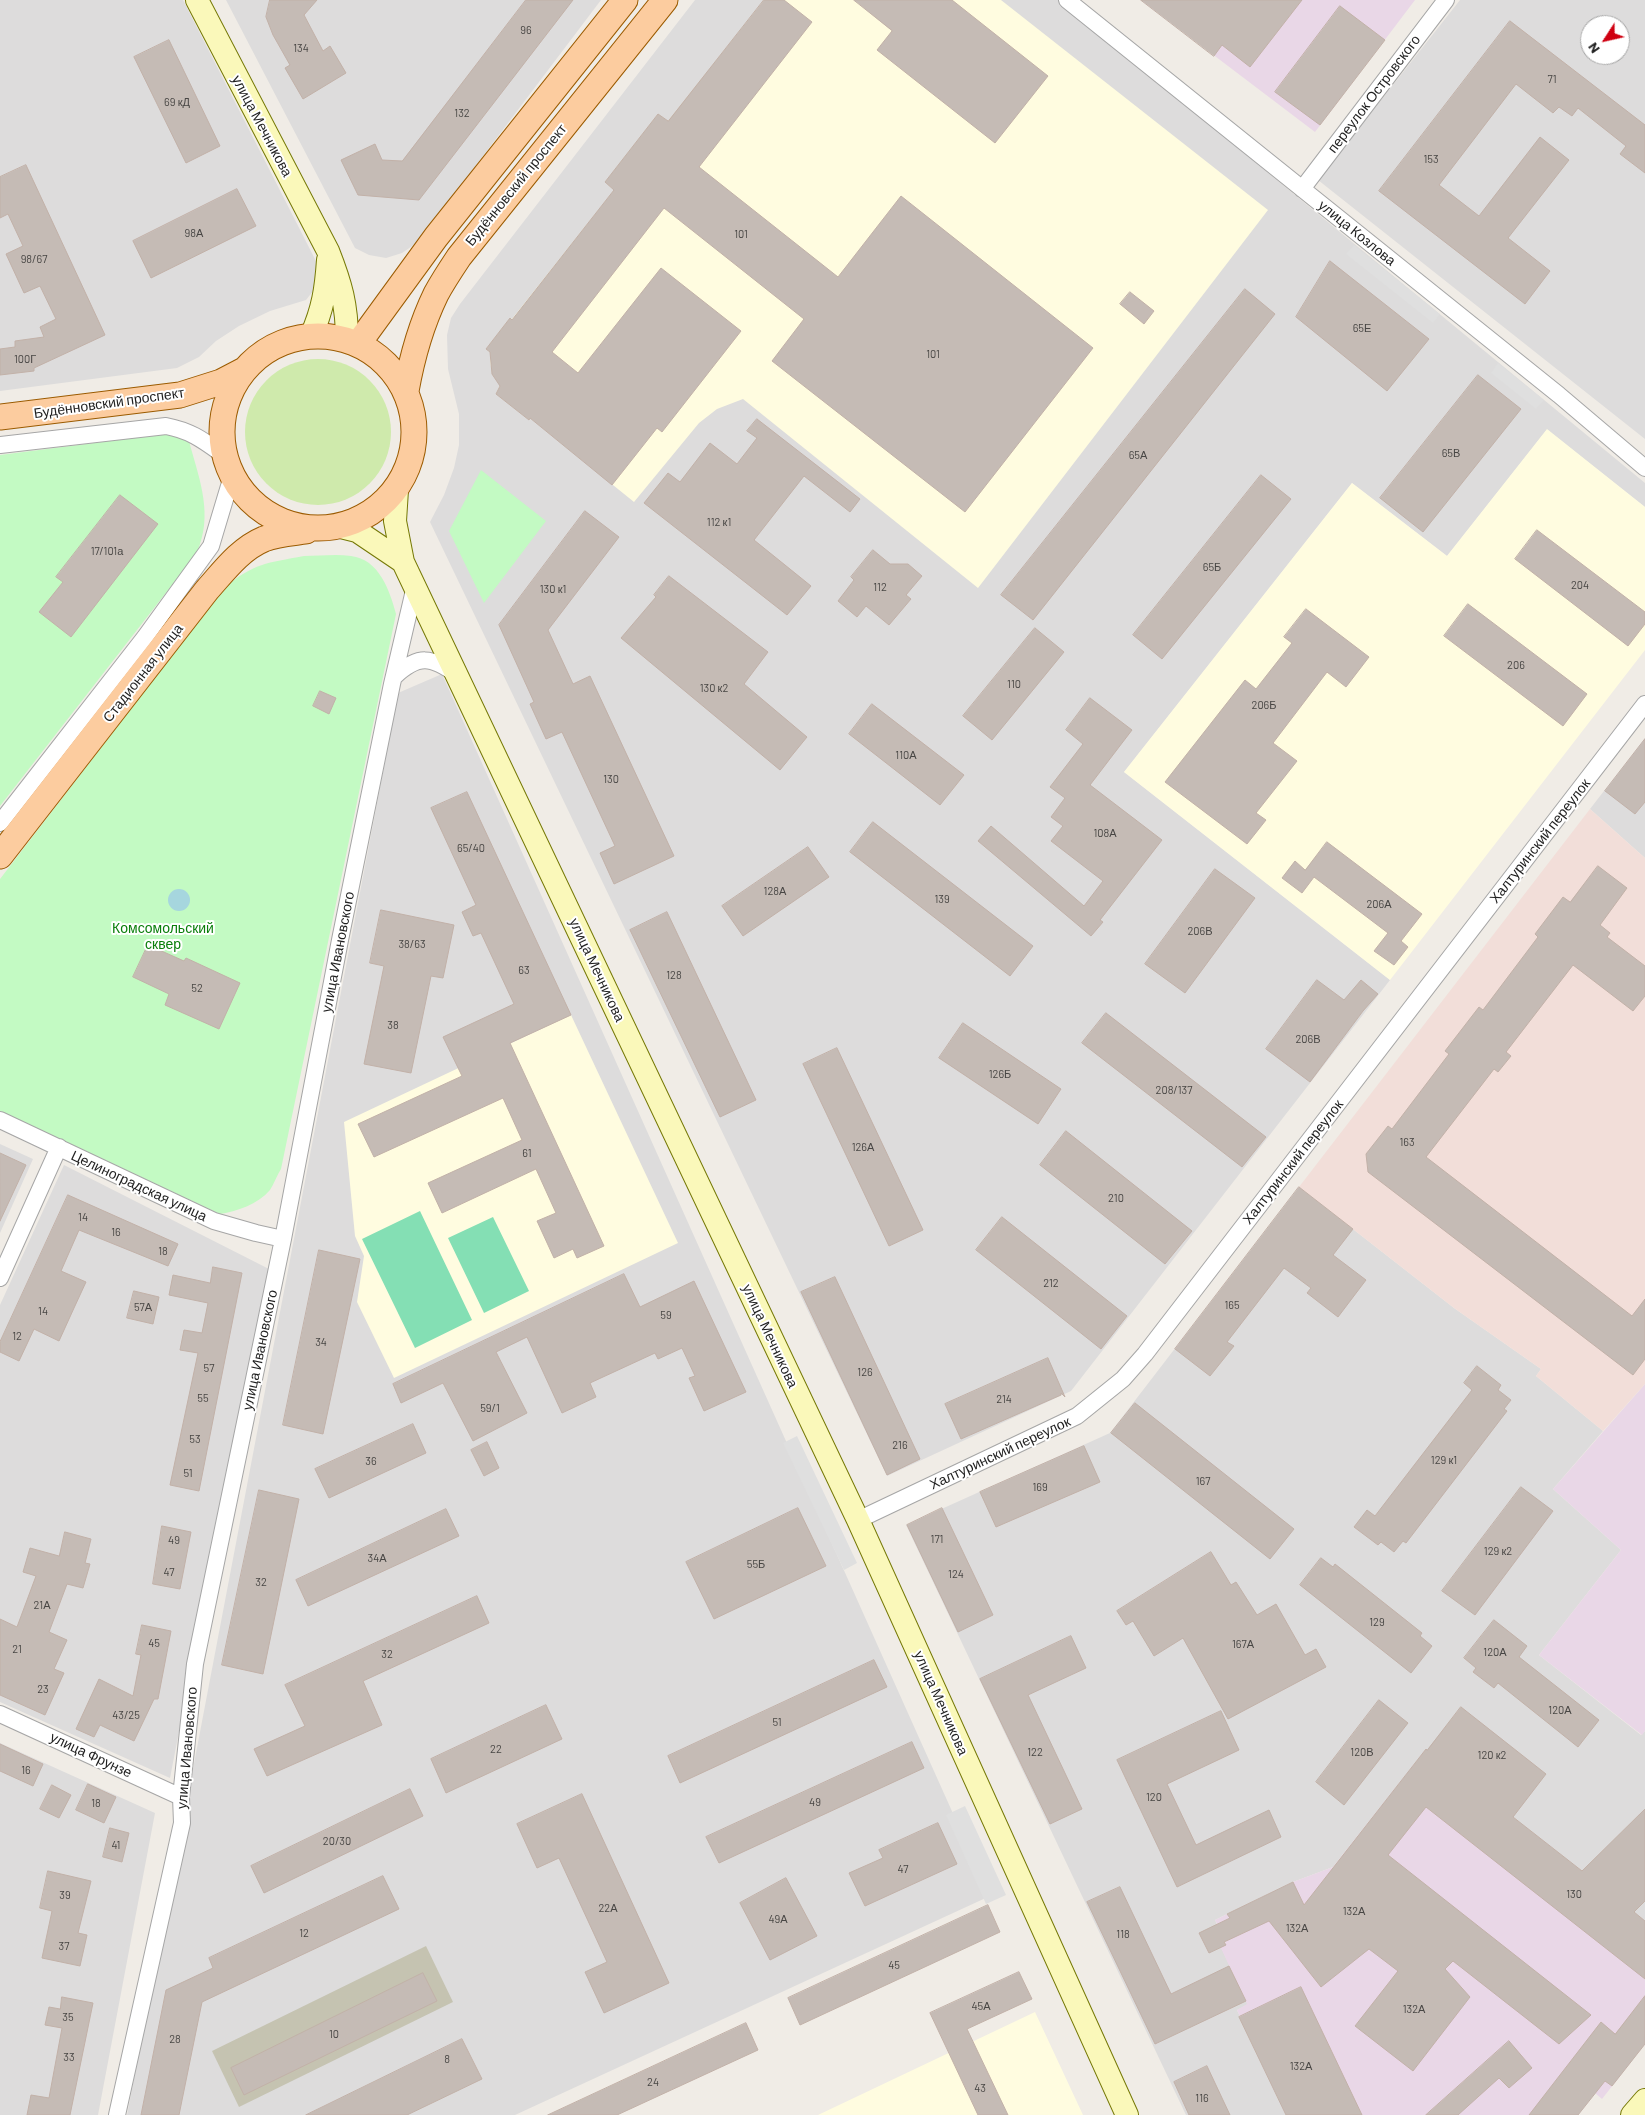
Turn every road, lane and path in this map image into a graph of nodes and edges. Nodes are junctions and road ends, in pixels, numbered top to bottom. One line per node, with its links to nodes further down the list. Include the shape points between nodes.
1 (197, 0): 7 (main road, улица Мечникова)
2 (625, 0): 9 (main road)
3 (665, 0): 11 (main road, Будённовский проспект, via 459,257 436,293 421,329)
4 (1067, 0): 6 (street, улица Козлова)
5 (1446, 0): 6 (street, переулок Островского)
6 (1302, 189): 15 (street, улица Козлова)
7 (328, 251): 8 (main road, via 326,290); 9 (main road, улица Мечникова, via 341,286)
8 (312, 336): 9 (main road); 10 (main road, via 286,341 263,353)
9 (352, 342): 11 (main road, via 390,367)
10 (244, 370): 12 (main road, Будённовский проспект, via 221,382 180,394); 14 (main road, via 226,405 222,438)
11 (406, 391): 16 (main road, via 416,435 412,459)
12 (0, 417)
13 (0, 445): 14 (street, Будённовский проспект, via 166,426 198,436)
14 (228, 466): 18 (main road, via 242,492 264,513 287,524); 24 (street, Стадионная улица, via 210,546 145,637)
15 (1645, 468)
16 (397, 490): 17 (main road, Стадионная улица, via 372,514); 19 (main road, улица Мечникова, via 395,521)
17 (342, 527): 18 (main road, Стадионная улица); 19 (main road, улица Мечникова, via 357,531)
18 (312, 530): 25 (main road, Стадионная улица, via 266,538 232,563 207,590)
19 (403, 562): 20 (main road, улица Мечникова)
20 (415, 586): 21 (main road, улица Мечникова); 22 (street, улица Ивановского)
21 (457, 674): 22 (street, via 438,662 423,659 405,667); 30 (main road, улица Мечникова)
22 (395, 676): 28 (street, улица Ивановского)
23 (1645, 704): 30 (street, Халтуринский переулок, via 1151,1347 1122,1379 1077,1416)
24 (0, 823)
25 (0, 856)
26 (0, 1120): 27 (street, Целиноградская улица)
27 (59, 1147): 28 (street, Целиноградская улица, via 214,1221); 29 (street)
28 (283, 1239): 32 (street, улица Ивановского, via 195,1664)
29 (0, 1278)
30 (858, 1520): 35 (main road, улица Мечникова)
31 (0, 1714): 32 (street, улица Фрунзе)
32 (181, 1797): 34 (street, улица Ивановского, via 182,1823)
33 (1645, 2100): 36 (main road)
34 (117, 2115)
35 (1127, 2115)
36 (1632, 2115)

